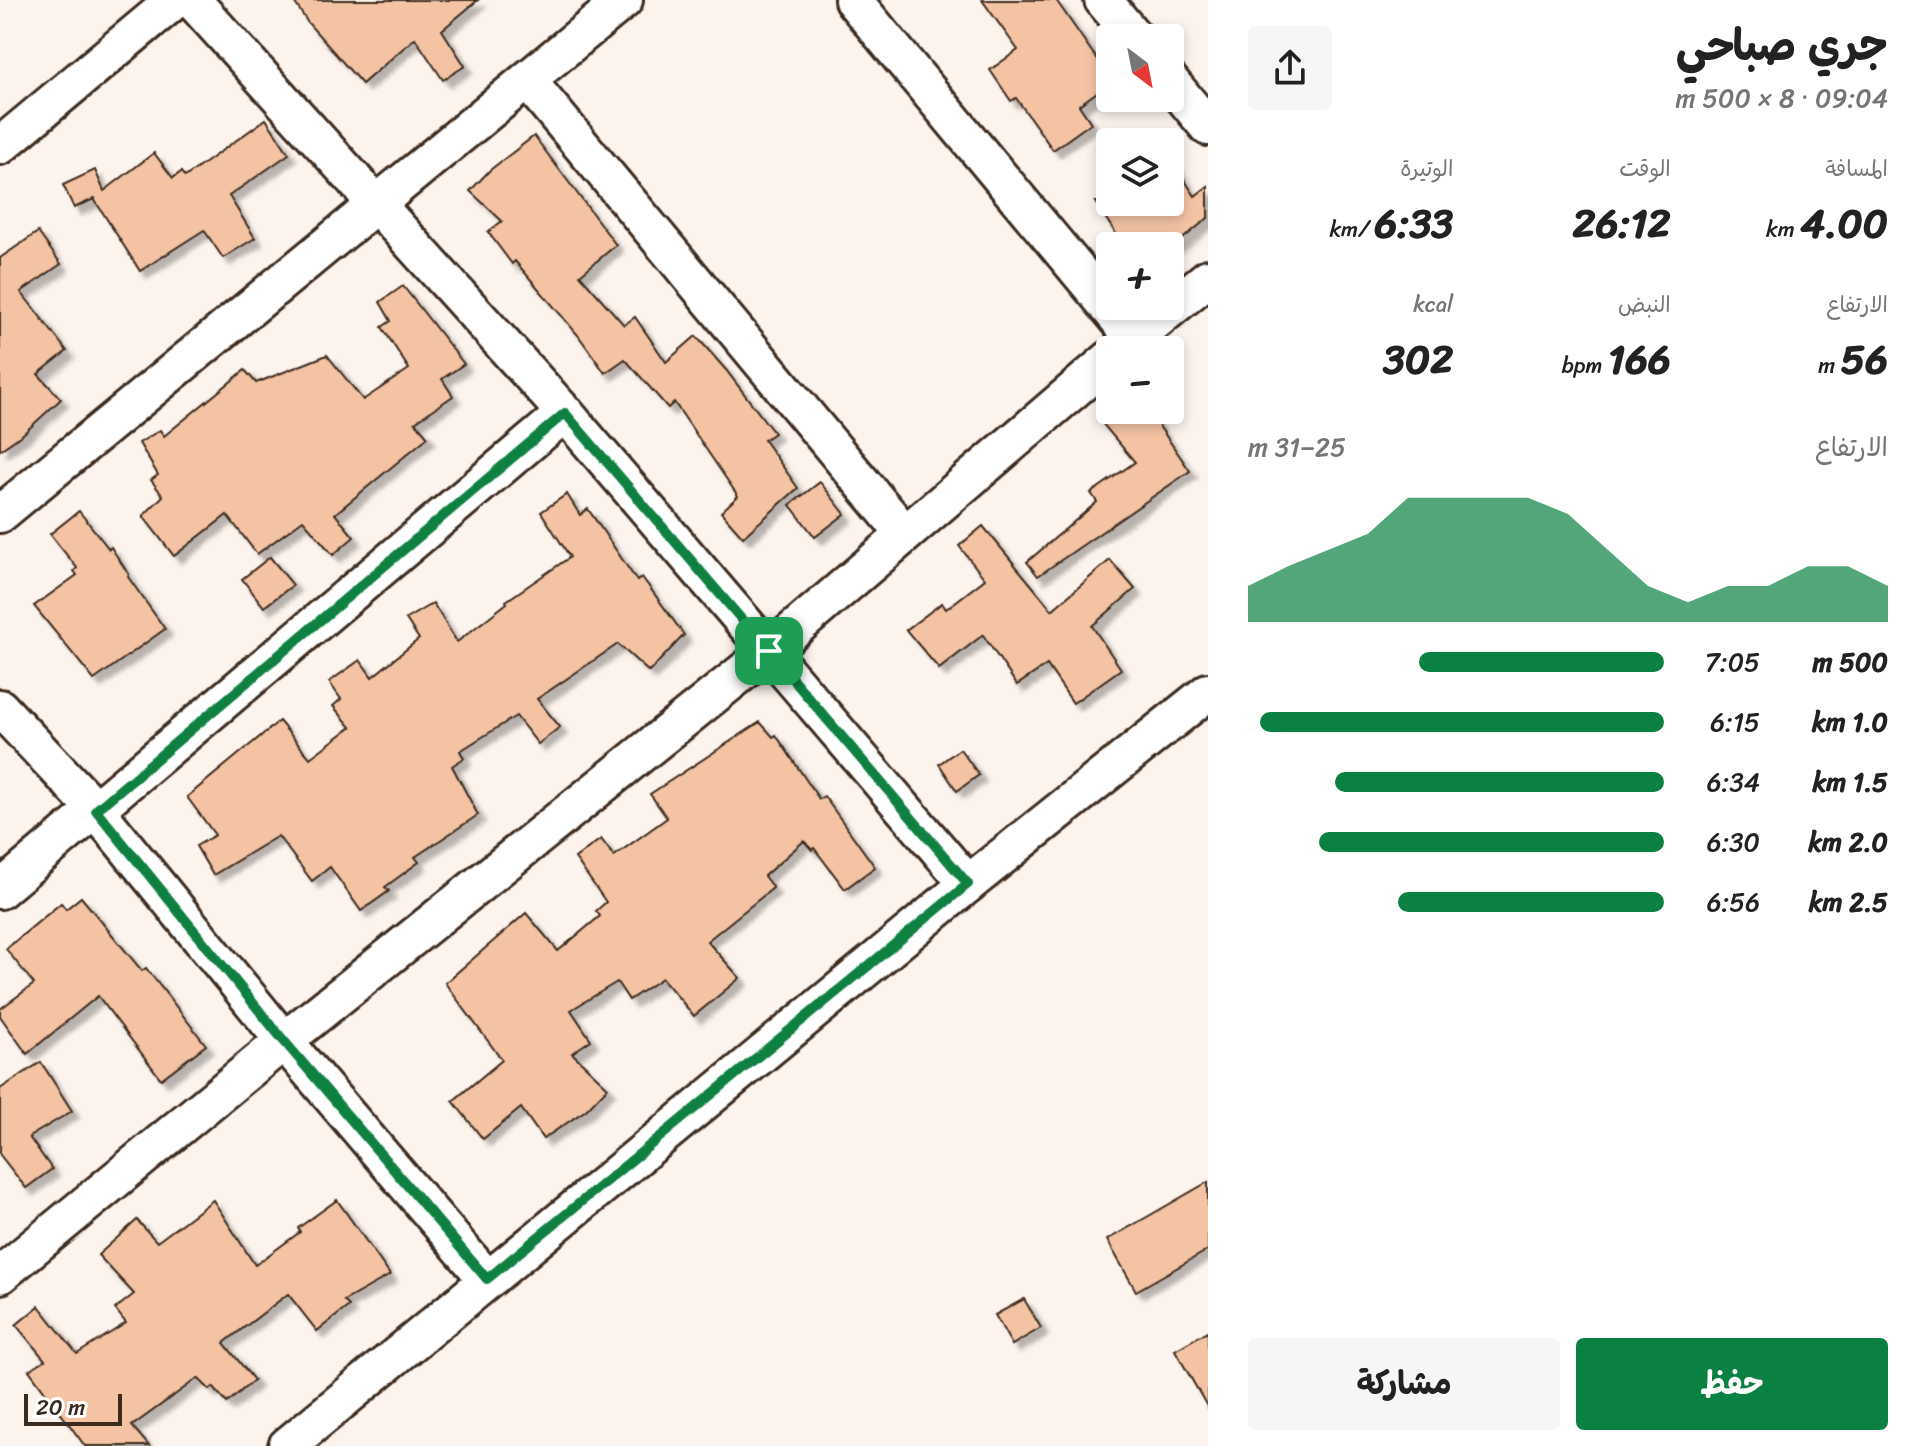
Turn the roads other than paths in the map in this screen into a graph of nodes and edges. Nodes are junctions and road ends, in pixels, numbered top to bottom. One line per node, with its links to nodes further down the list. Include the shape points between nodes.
1 (175, 0): 10 (street)
2 (192, 0): 11 (street)
3 (624, 0): 7 (street)
4 (853, 0): 13 (street)
5 (1103, 0): 6 (street)
6 (1123, 24)
7 (527, 80): 11 (street); 18 (street)
8 (1184, 98): 9 (street)
9 (1208, 127)
10 (0, 146)
11 (376, 206): 16 (street); 17 (street)
12 (1208, 278): 14 (street)
13 (1111, 336)
14 (1137, 336)
15 (1096, 370): 18 (street)
16 (565, 413): 19 (street); 22 (street)
17 (0, 514)
18 (904, 533): 19 (street)
19 (769, 651): 23 (street); 25 (street)
20 (1208, 692): 23 (street)
21 (0, 708): 22 (street)
22 (96, 810): 24 (street); 25 (street)
23 (968, 884): 27 (street)
24 (0, 890)
25 (284, 1041): 26 (street); 27 (street)
26 (0, 1275)
27 (487, 1279): 28 (street)
28 (287, 1446)

